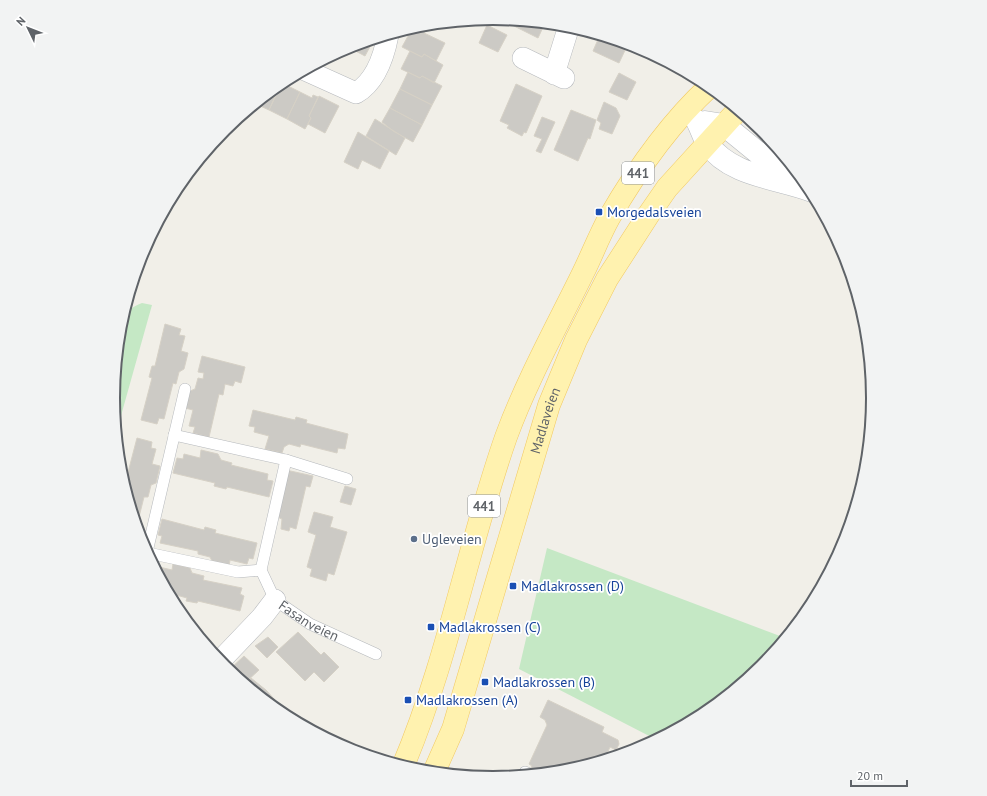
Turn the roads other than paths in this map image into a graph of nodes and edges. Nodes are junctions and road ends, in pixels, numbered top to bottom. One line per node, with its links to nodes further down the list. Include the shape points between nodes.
1 (568, 32): 3 (street, via 559,76)
2 (387, 41): 4 (street, via 370,82 356,93)
3 (523, 58)
4 (311, 73)
5 (705, 91): 12 (main road, Madlaveien / 441, via 666,136 626,191 598,240)
6 (716, 99): 8 (main road, Madlaveien / 441)
7 (731, 118): 8 (street); 9 (main road, Madlaveien / 441); 10 (street)
8 (698, 121): 9 (street); 12 (main road, Madlaveien / 441, via 650,178)
9 (708, 144): 11 (street, via 727,162 749,172); 24 (main road, Madlaveien / 441, via 667,188 648,214 607,279 570,352 549,405 453,729)
10 (794, 178)
11 (801, 188)
12 (584, 272): 23 (main road, Madlaveien / 441, via 528,382 507,437 430,690)
13 (185, 389): 14 (lane)
14 (174, 435): 15 (lane); 17 (lane)
15 (286, 460): 16 (lane); 19 (lane)
16 (346, 479)
17 (149, 542)
18 (155, 555): 19 (lane, via 238,572)
19 (261, 570): 20 (lane)
20 (275, 600): 21 (lane, Fasanveien, via 310,624); 22 (street, Fasanveien)
21 (376, 654)
22 (225, 656)
23 (405, 760)
24 (436, 767)

